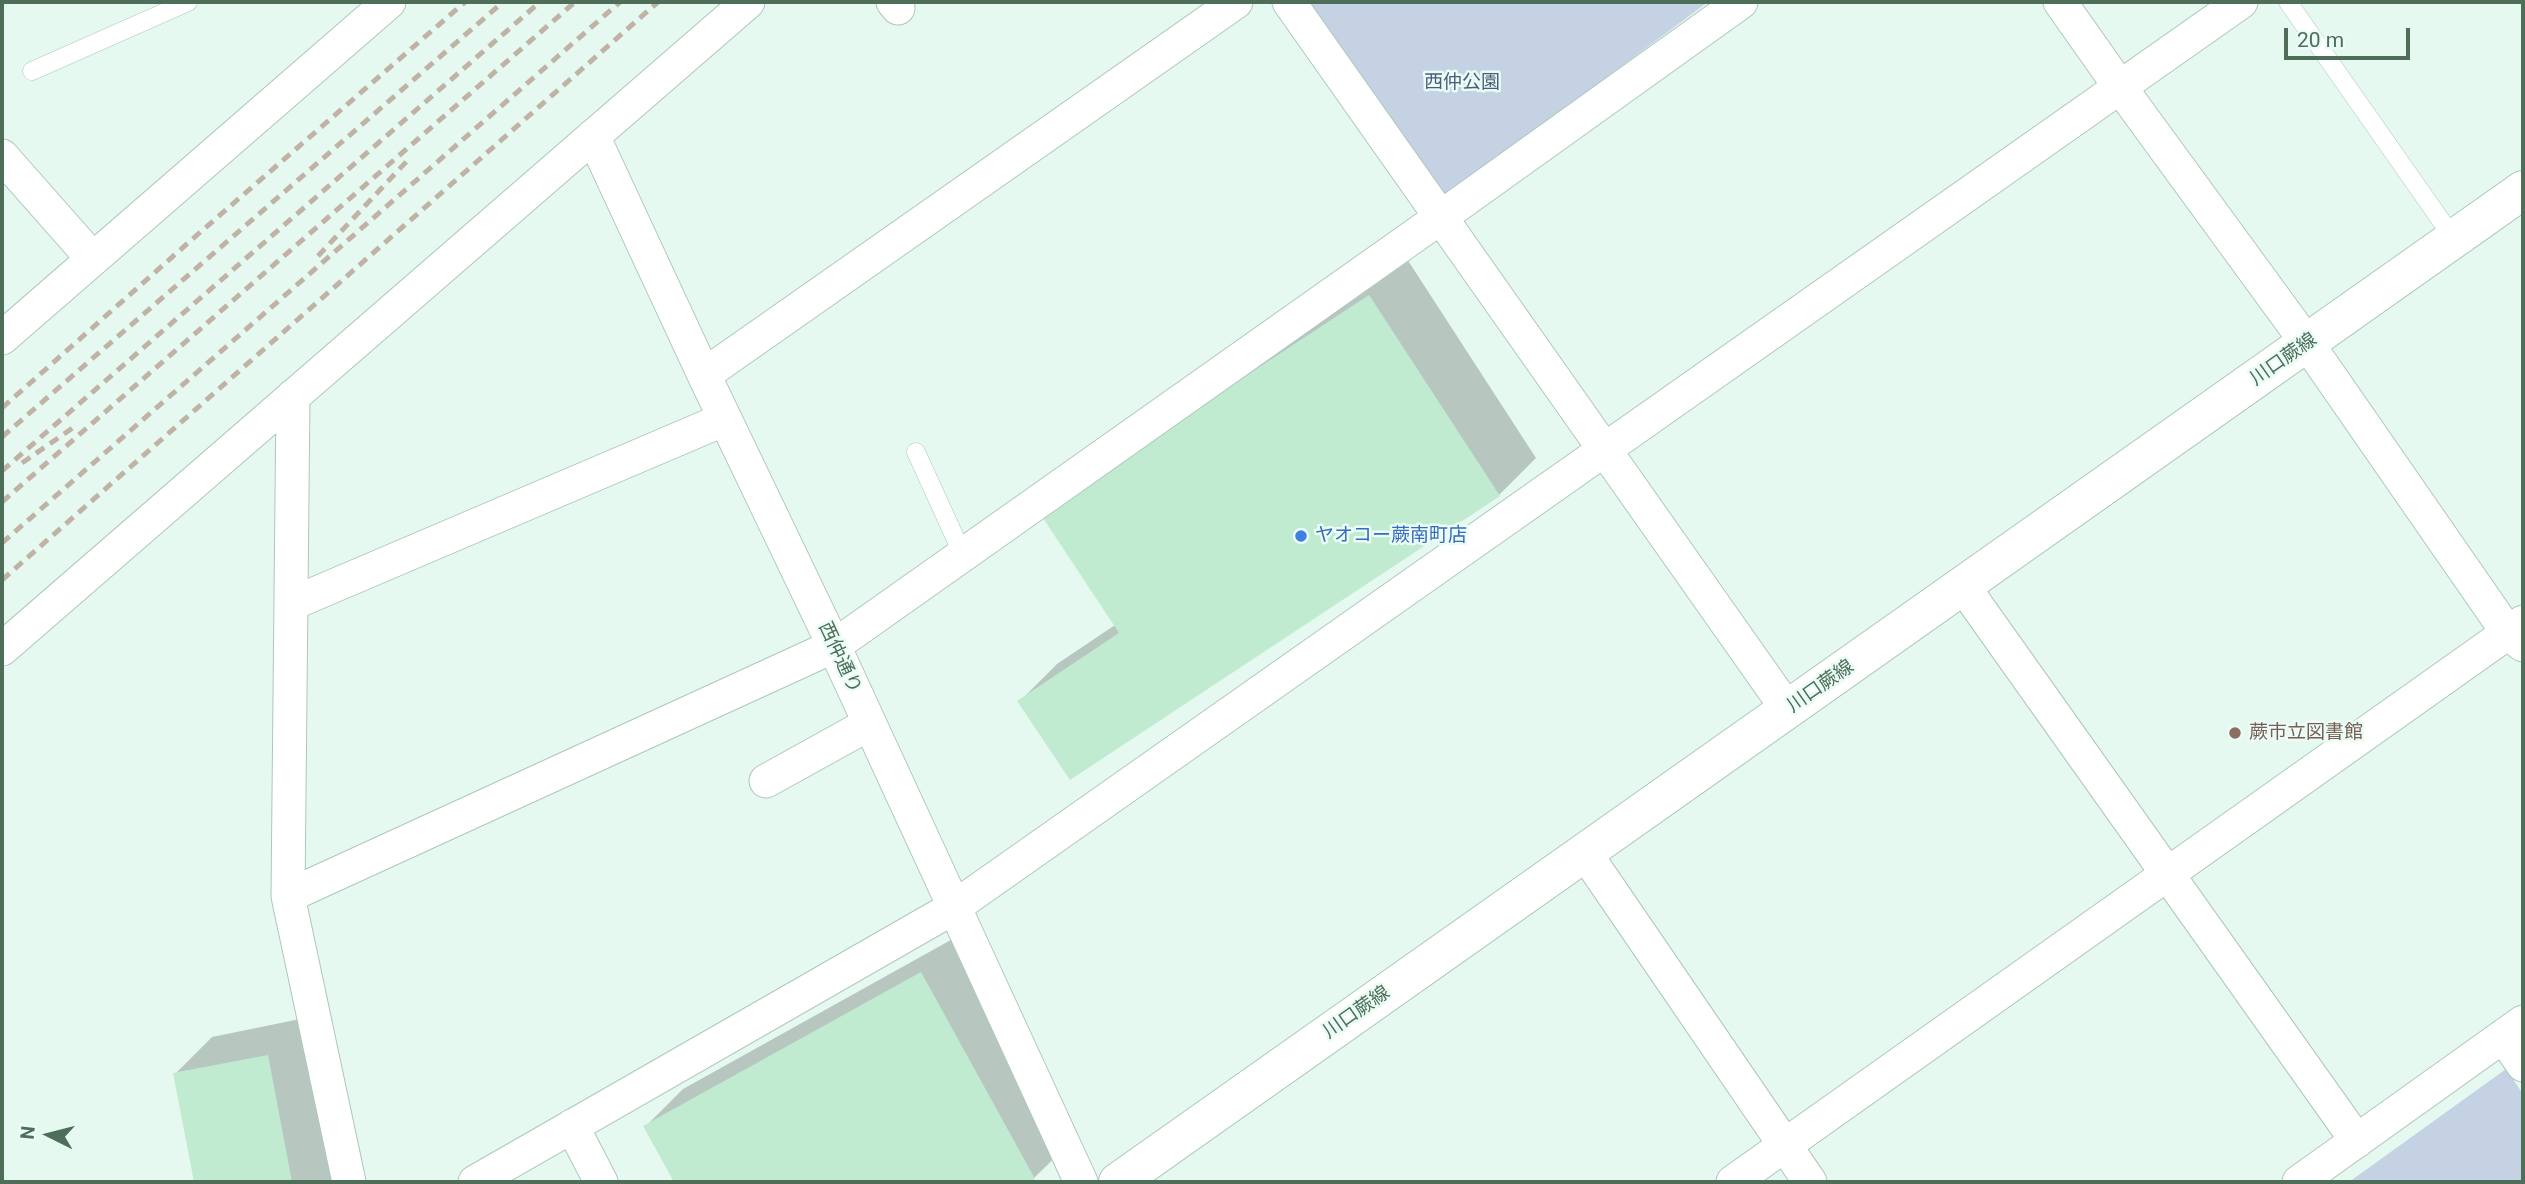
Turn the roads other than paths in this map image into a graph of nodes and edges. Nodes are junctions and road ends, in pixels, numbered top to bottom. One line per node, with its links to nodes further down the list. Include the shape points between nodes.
1 (188, 2): 10 (lane)
2 (389, 2): 17 (street)
3 (748, 2): 12 (street)
4 (1236, 2): 20 (street)
5 (1289, 2): 15 (street)
6 (2060, 2): 11 (street)
7 (2241, 2): 11 (street)
8 (2288, 2): 16 (lane)
9 (1735, 3): 15 (street)
10 (32, 71)
11 (2120, 88): 19 (street); 23 (street)
12 (593, 136): 20 (street, 西仲通り); 21 (street)
13 (2, 156): 17 (street)
14 (2523, 190): 16 (main road, 川口蕨線)
15 (1441, 217): 23 (street); 25 (street)
16 (2454, 240): 19 (main road, 川口蕨線)
17 (93, 259): 18 (street)
18 (2, 338)
19 (2307, 343): 26 (main road, 川口蕨線); 28 (street)
20 (704, 375): 22 (street, 西仲通り)
21 (293, 396): 27 (street); 30 (street)
22 (725, 419): 27 (street); 29 (street, 西仲通り)
23 (1605, 451): 31 (street); 37 (street)
24 (916, 452): 25 (lane)
25 (963, 555): 29 (street)
26 (1963, 586): 31 (main road, 川口蕨線); 35 (street)
27 (291, 604): 36 (street)
28 (2518, 633): 35 (street)
29 (834, 646): 32 (street, 西仲通り); 36 (street)
30 (2, 649)
31 (1788, 710): 34 (main road, 川口蕨線)
32 (869, 724): 33 (street); 37 (street, 西仲通り)
33 (766, 781)
34 (1585, 853): 42 (street); 47 (main road, 川口蕨線)
35 (2168, 874): 41 (street); 42 (street)
36 (288, 896): 43 (street)
37 (953, 908): 40 (street); 46 (street, 西仲通り)
38 (2513, 1029): 39 (street); 41 (street)
39 (2523, 1065)
40 (572, 1126): 44 (street); 45 (street)
41 (2357, 1141): 50 (street)
42 (1785, 1145): 48 (street); 49 (street)
43 (349, 1182)
44 (475, 1182)
45 (601, 1182)
46 (1081, 1182)
47 (1118, 1182)
48 (1733, 1182)
49 (1810, 1182)
50 (2299, 1182)

